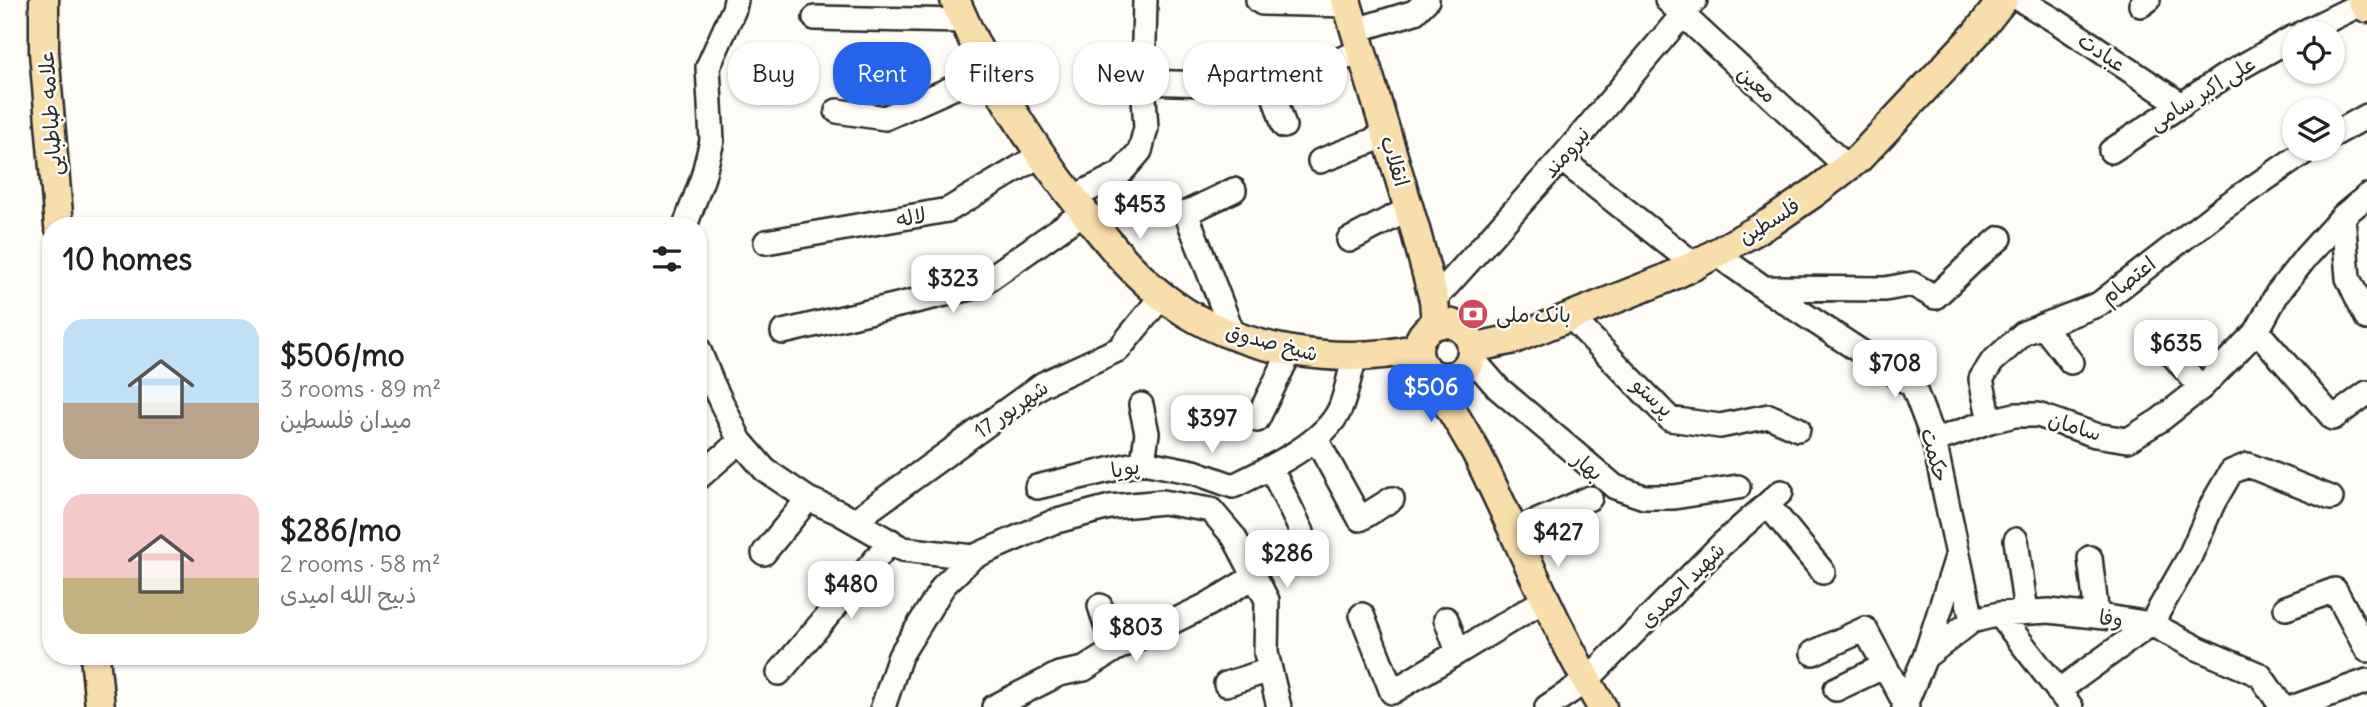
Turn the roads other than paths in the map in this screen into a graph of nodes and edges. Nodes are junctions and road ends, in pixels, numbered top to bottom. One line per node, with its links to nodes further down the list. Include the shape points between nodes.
1 (44, 0): 39 (main road, علامه طباطبایی)
2 (736, 0): 40 (street, via 708,67 712,141)
3 (1145, 0): 15 (street)
4 (1258, 0): 12 (street)
5 (1426, 0): 12 (street, via 1415,12)
6 (2003, 0): 33 (main road, فلسطین, via 1923,92)
7 (2021, 0): 22 (street, عبادت)
8 (2365, 3): 13 (street)
9 (1681, 5): 30 (street, نیرومند); 33 (street, معین)
10 (959, 10): 11 (street); 14 (main road, شیخ صدوق)
11 (815, 18)
12 (1353, 21): 16 (street); 27 (main road, انقلاب)
13 (2327, 21)
14 (975, 42)
15 (1144, 42)
16 (1327, 42)
17 (2282, 44): 22 (street, علی اکبر سامی)
18 (945, 91): 23 (street, via 886,118)
19 (1011, 105): 29 (main road, شیخ صدوق)
20 (1144, 105): 36 (street, via 1146,128 1140,150 1120,174)
21 (1277, 105): 25 (street)
22 (2182, 105): 28 (street, علی اکبر سامی)
23 (837, 111)
24 (2367, 116): 26 (street)
25 (1284, 126)
26 (2345, 128)
27 (1387, 135): 31 (street); 37 (main road, انقلاب)
28 (2111, 150)
29 (1041, 154): 36 (main road, شیخ صدوق); 43 (street, لاله, via 948,210)
30 (1561, 159): 44 (street, حکمت); 47 (street, نیرومند)
31 (1320, 161)
32 (2292, 161): 50 (street, اعتصام, via 2099,304)
33 (1847, 167): 44 (main road, فلسطین, via 1771,222)
34 (1234, 190): 53 (street, via 1186,214)
35 (2367, 195): 38 (street, سامان)
36 (1078, 205): 46 (main road, شیخ صدوق); 52 (street, via 979,286)
37 (1409, 209): 42 (street); 47 (main road, انقلاب)
38 (2343, 216): 49 (street, via 2348,278); 51 (street, سامان, via 2277,294)
39 (58, 217)
40 (688, 217)
41 (2000, 239): 45 (street, via 1935,297 1913,284 1885,289)
42 (1349, 240)
43 (766, 242)
44 (1705, 259): 45 (street, حکمت); 48 (main road, فلسطین)
45 (1764, 288): 69 (street, حکمت, via 1913,386)
46 (1162, 296): 53 (main road, شیخ صدوق); 80 (street, 17 شهریور, via 1119,349 1043,384)
47 (1435, 312): 57 (main road, via 1444,323 1460,327 1471,340); 58 (main road, via 1423,333)
48 (1570, 316): 57 (main road, فلسطین); 66 (street, پرستو, via 1670,419 1720,426 1769,416)
49 (2367, 318)
50 (2043, 326): 59 (street); 65 (street, اعتصام, via 2024,333 1992,362 1981,379)
51 (2257, 331): 61 (street, سامان); 62 (street, via 2333,418)
52 (783, 332)
53 (1233, 334): 54 (main road, شیخ صدوق)
54 (1291, 351): 56 (main road, شیخ صدوق); 64 (street)
55 (2171, 353): 61 (street)
56 (1356, 356): 58 (main road, شیخ صدوق, via 1398,353); 67 (street, پویا, via 1339,411)
57 (1468, 359): 58 (main road, فلسطین, via 1444,378); 70 (main road); 75 (street, بهار, via 1615,488 1644,497 1674,497)
58 (1423, 360): 70 (main road)
59 (2071, 362)
60 (707, 370): 68 (street)
61 (2202, 388): 65 (street, سامان, via 2127,440 2095,435 2038,415)
62 (2367, 393)
63 (1141, 405): 71 (street, via 1147,433)
64 (1256, 420)
65 (1990, 421): 69 (street, سامان)
66 (1798, 429)
67 (1316, 439): 72 (street, پویا); 79 (street, via 1360,519)
68 (740, 441): 73 (street); 78 (street, via 765,470)
69 (1934, 441): 86 (street, حکمت)
70 (1476, 452): 82 (main road)
71 (1143, 462): 72 (street, پویا, via 1233,486); 74 (street, پویا)
72 (1270, 468): 81 (street)
73 (707, 470)
74 (1037, 487)
75 (1738, 487)
76 (1590, 498): 82 (street)
77 (2331, 498): 100 (street, via 2248,465 2231,472)
78 (808, 499): 80 (street); 85 (street)
79 (1392, 499)
80 (854, 521): 84 (street)
81 (1302, 532)
82 (1513, 532): 91 (main road)
83 (2016, 540): 94 (street)
84 (891, 541): 87 (street, via 903,549); 109 (street)
85 (764, 553)
86 (1958, 554): 99 (street, حکمت); 105 (street, حکمت)
87 (973, 557): 90 (street, via 1052,522 1110,507 1163,502 1210,510 1234,537); 117 (street, via 944,585 900,656)
88 (2090, 558): 97 (street)
89 (1823, 572): 110 (street, شهید احمدی, via 1774,499 1721,545)
90 (1255, 576): 101 (street); 108 (street, via 1267,600)
91 (1546, 599): 103 (street); 110 (main road)
92 (1100, 606): 101 (street)
93 (2286, 608): 102 (street, via 2335,590)
94 (2026, 612): 95 (street, وفا); 97 (street, وفا)
95 (1999, 614): 99 (street, وفا); 114 (street)
96 (1362, 615): 103 (street, via 1392,692)
97 (2097, 616): 100 (street, وفا)
98 (1446, 620): 103 (street)
99 (1972, 621): 105 (street, وفا)
100 (2151, 624): 114 (street); 122 (street, وفا, via 2260,675)
101 (1114, 650): 118 (street, via 1084,669 1059,674)
102 (2367, 650)
103 (1458, 652)
104 (1813, 653): 107 (street, via 1865,628)
105 (1925, 657): 115 (street, حکمت)
106 (96, 665): 116 (main road)
107 (1885, 666): 113 (street); 115 (street)
108 (1270, 670): 112 (street); 119 (street)
109 (779, 673)
110 (1586, 681): 120 (street, شهید احمدی); 121 (main road)
111 (2367, 681): 123 (street)
112 (1226, 684)
113 (1836, 689)
114 (2065, 699)
115 (1906, 706)
116 (100, 707)
117 (883, 707)
118 (993, 707)
119 (1279, 707)
120 (1546, 707)
121 (1602, 707)
122 (2282, 707)
123 (2294, 707)

